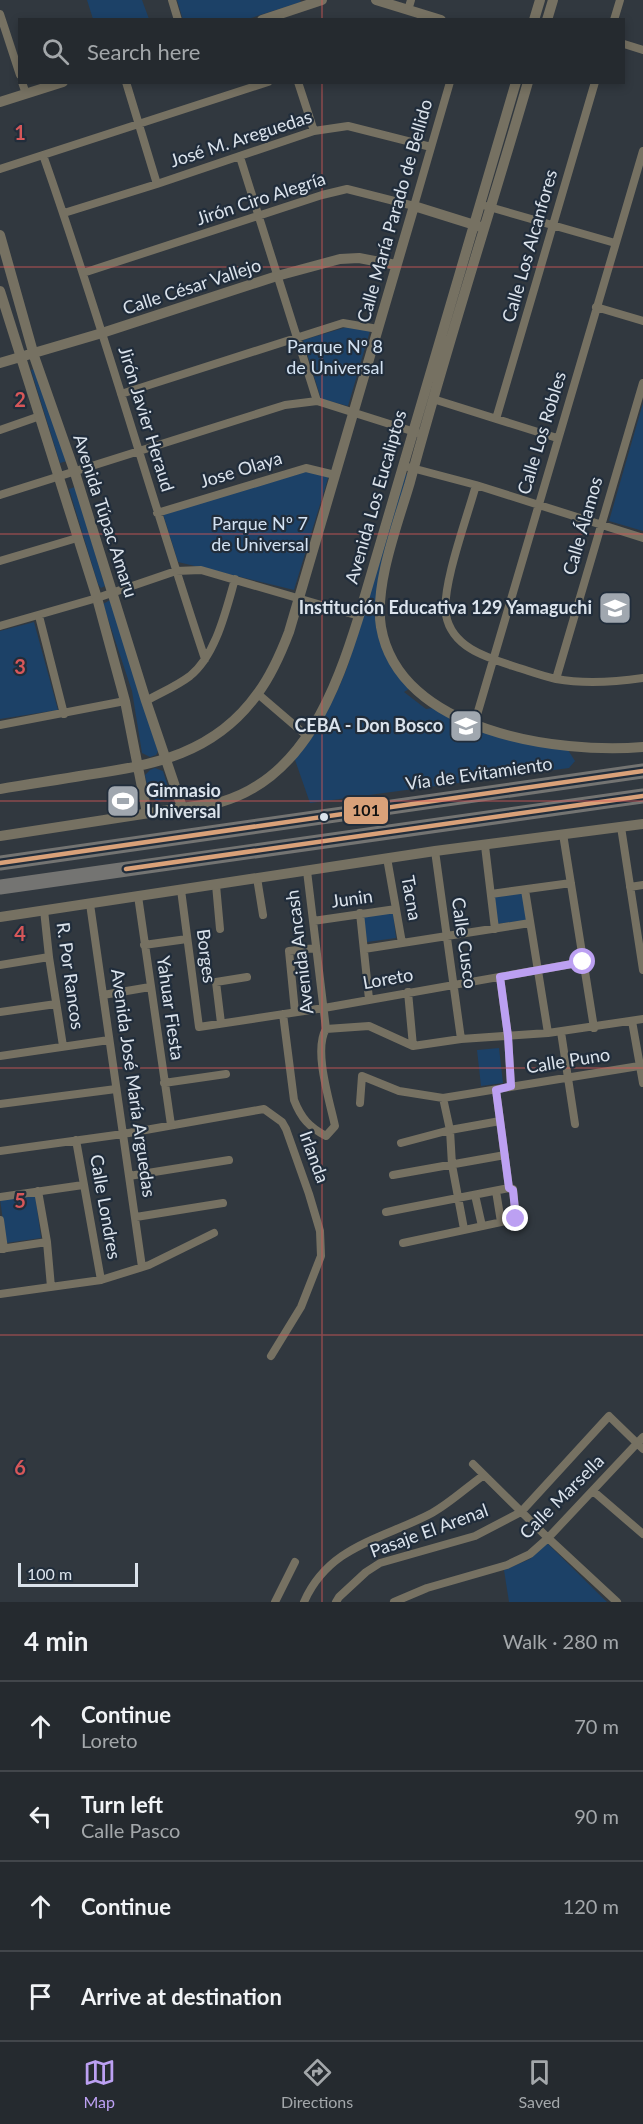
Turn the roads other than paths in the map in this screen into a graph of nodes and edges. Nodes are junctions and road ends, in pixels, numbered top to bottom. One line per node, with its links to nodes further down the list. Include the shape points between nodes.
1 (172, 0): 10 (street)
2 (322, 0): 9 (street)
3 (376, 0): 7 (street)
4 (540, 0): 12 (street)
5 (553, 0): 13 (street)
6 (620, 0): 14 (street)
7 (409, 5): 11 (street)
8 (0, 14): 17 (street)
9 (278, 17)
10 (177, 18)
11 (437, 18)
12 (535, 18)
13 (548, 18)
14 (615, 18)
15 (625, 44): 16 (street)
16 (643, 50)
17 (18, 69)
18 (50, 84): 26 (street)
19 (127, 84): 28 (street)
20 (262, 84): 28 (street)
21 (299, 84): 29 (street)
22 (449, 84): 30 (street, Calle María Parado de Bellido)
23 (516, 84): 37 (street, Avenida Los Eucaliptos)
24 (527, 84): 37 (street, Avenida Los Eucaliptos)
25 (594, 84): 40 (street, Calle Los Alcanfores)
26 (24, 88): 27 (street)
27 (0, 102)
28 (140, 125): 32 (street); 35 (street)
29 (314, 131): 30 (street, José M. Areguedas, via 348,126); 33 (street, José M. Areguedas)
30 (431, 147): 36 (street, Calle María Parado de Bellido)
31 (643, 151): 43 (street, Calle Los Robles)
32 (43, 155): 34 (street); 38 (street, Jirón Javier Heraud)
33 (240, 157): 35 (street, José M. Areguedas); 39 (street)
34 (0, 169)
35 (157, 184): 38 (street, José M. Areguedas)
36 (414, 206): 39 (street, Jirón Ciro Alegría, via 347,189); 41 (street, Jirón Ciro Alegría); 44 (street, Calle María Parado de Bellido)
37 (486, 206): 40 (street); 41 (street, Avenida Los Eucaliptos)
38 (64, 213): 45 (street, Jirón Javier Heraud)
39 (258, 217): 45 (street, Jirón Ciro Alegría); 46 (street)
40 (553, 225): 43 (street); 62 (street, Calle Los Alcanfores)
41 (480, 227): 58 (street, Avenida Los Eucaliptos); 64 (street, Avenida Los Eucaliptos)
42 (0, 234): 53 (street, Avenida Túpac Amaru)
43 (615, 243): 48 (street, Calle Los Robles)
44 (396, 265): 46 (street, Calle César Vallejo, via 359,258 340,259); 50 (street, Calle María Parado de Bellido)
45 (83, 273): 51 (street, Jirón Javier Heraud)
46 (277, 276): 51 (street, Calle César Vallejo); 52 (street)
47 (0, 291): 54 (street, Avenida Túpac Amaru)
48 (596, 307): 49 (street); 65 (street, Calle Los Robles)
49 (643, 321)
50 (378, 328): 52 (street, via 343,323); 60 (street, Calle María Parado de Bellido)
51 (102, 333): 53 (street, Calle César Vallejo); 57 (street, Jirón Javier Heraud)
52 (297, 337): 57 (street); 59 (street)
53 (34, 353): 54 (street, Calle César Vallejo); 69 (street, Avenida Túpac Amaru)
54 (21, 357): 55 (street, Calle César Vallejo); 61 (street, Avenida Túpac Amaru)
55 (0, 363)
56 (643, 383): 76 (street, Calle Álamos)
57 (121, 393): 66 (street, Jirón Javier Heraud)
58 (434, 399): 62 (street); 64 (street, Avenida Los Eucaliptos)
59 (317, 401): 60 (street); 66 (street, via 285,405)
60 (354, 413): 64 (street); 70 (street, Calle María Parado de Bellido)
61 (39, 416): 63 (street); 71 (street, Avenida Túpac Amaru)
62 (496, 419): 65 (street)
63 (0, 429)
64 (418, 432): 67 (street, Avenida Los Eucaliptos); 68 (street, Avenida Los Eucaliptos)
65 (557, 438): 74 (street, Calle Los Robles)
66 (138, 452): 69 (street); 75 (street, Jirón Javier Heraud)
67 (402, 465): 68 (street); 86 (street, Avenida Los Eucaliptos)
68 (413, 468): 72 (street); 97 (street, Avenida Los Eucaliptos, via 389,558 380,605 381,627 397,668 418,692)
69 (75, 473): 71 (street); 82 (street, Avenida Túpac Amaru)
70 (335, 475): 75 (street, Jose Olaya, via 306,468); 84 (street, Calle María Parado de Bellido)
71 (58, 478): 73 (street); 77 (street, Avenida Túpac Amaru)
72 (477, 485): 74 (street); 89 (street, via 451,574 446,615 462,643)
73 (0, 495)
74 (538, 504): 76 (street); 89 (street, Calle Los Robles)
75 (157, 513): 80 (street, Jirón Javier Heraud)
76 (601, 524): 78 (street); 91 (street, Calle Álamos)
77 (77, 538): 79 (street); 83 (street, Avenida Túpac Amaru)
78 (643, 538)
79 (0, 561)
80 (176, 571): 81 (street, via 201,570); 82 (street); 88 (street, Jirón Javier Heraud)
81 (235, 579): 84 (street); 88 (street, via 223,620)
82 (113, 591): 83 (street); 94 (street, Avenida Túpac Amaru)
83 (97, 598): 85 (street); 93 (street, Avenida Túpac Amaru)
84 (298, 598): 86 (street); 92 (street, Calle María Parado de Bellido, via 276,664)
85 (39, 616): 87 (street); 95 (street)
86 (359, 616): 98 (street, Avenida Los Eucaliptos, via 334,688)
87 (0, 626)
88 (205, 659): 94 (street, via 190,676)
89 (493, 660): 91 (street); 97 (street, Calle Los Robles)
90 (643, 678): 91 (street)
91 (556, 679)
92 (258, 694): 98 (street); 100 (street, Calle María Parado de Bellido, via 232,722)
93 (125, 701): 95 (street); 101 (street, Avenida Túpac Amaru)
94 (146, 701): 100 (street, Avenida Túpac Amaru)
95 (64, 714): 96 (street)
96 (0, 725)
97 (474, 725): 99 (street, Avenida Los Eucaliptos, via 563,747)
98 (307, 736): 105 (street, Avenida Los Eucaliptos, via 274,772 237,797)
99 (643, 747)
100 (166, 760): 101 (street, Calle María Parado de Bellido); 105 (street, Avenida Túpac Amaru)
101 (138, 767): 103 (street, Calle María Parado de Bellido); 106 (street, Avenida Túpac Amaru)
102 (643, 771): 114 (highway, Vía de Evitamiento)
103 (0, 789)
104 (643, 796): 120 (highway)
105 (182, 807): 106 (street, Avenida Los Eucaliptos)
106 (147, 813): 110 (street, Avenida Los Eucaliptos)
107 (643, 824): 108 (street)
108 (621, 827): 109 (street); 121 (street)
109 (563, 834): 111 (street); 117 (street)
110 (0, 836)
111 (485, 846): 112 (street); 124 (street)
112 (435, 851): 113 (street); 136 (street, Calle Cusco)
113 (387, 858): 115 (street); 127 (street, Tacna)
114 (0, 863)
115 (307, 871): 116 (street); 132 (street, Avenida Ancash)
116 (257, 878): 118 (street); 130 (street)
117 (571, 883): 123 (street); 144 (street)
118 (216, 885): 122 (street); 134 (street)
119 (643, 885): 121 (street)
120 (0, 887)
121 (630, 887): 142 (street)
122 (181, 890): 125 (street); 137 (street, Borges)
123 (525, 890): 124 (street); 133 (street)
124 (491, 894): 135 (street)
125 (138, 896): 126 (street); 139 (street, Yahuar Fiesta)
126 (90, 904): 128 (street); 153 (street, Avenida José María Arguedas)
127 (396, 909): 129 (street, Junin); 138 (street, Tacna)
128 (44, 910): 131 (street); 143 (street, R. Por Rancos)
129 (360, 913): 132 (street, Junin); 141 (street)
130 (263, 915)
131 (0, 917)
132 (313, 921): 140 (street, Avenida Ancash)
133 (530, 923): 135 (street); 147 (street)
134 (220, 929)
135 (495, 929): 136 (street)
136 (446, 936): 138 (street); 150 (street, Calle Cusco)
137 (187, 939): 139 (street); 163 (street, Borges)
138 (402, 943): 141 (street)
139 (144, 945): 151 (street, Yahuar Fiesta)
140 (316, 948): 156 (street, Avenida Ancash); 158 (street, via 289,951)
141 (364, 949): 154 (street)
142 (642, 955): 146 (street)
143 (49, 957): 145 (street); 155 (street, R. Por Rancos)
144 (583, 962): 147 (street, Loreto); 164 (street)
145 (0, 965)
146 (643, 970)
147 (538, 971): 149 (street, Loreto); 167 (street)
148 (247, 977): 162 (street, via 216,982)
149 (500, 977): 150 (street, Loreto); 168 (street)
150 (453, 984): 152 (street, Loreto); 169 (street, Calle Cusco)
151 (150, 987): 153 (street); 177 (street, Yahuar Fiesta)
152 (408, 992): 154 (street, Loreto); 172 (street)
153 (103, 995): 170 (street, Avenida José María Arguedas)
154 (369, 999): 156 (street, Loreto)
155 (56, 1004): 157 (street); 171 (street, R. Por Rancos)
156 (324, 1008): 158 (street, Loreto); 165 (street, Avenida Ancash)
157 (0, 1012)
158 (295, 1012): 159 (street, Loreto)
159 (282, 1014): 162 (street, Loreto); 165 (street, Avenida Ancash, via 294,1100 305,1122 326,1136 335,1126 321,1046)
160 (643, 1019): 161 (street)
161 (632, 1021): 164 (street); 174 (street)
162 (221, 1023): 163 (street, Loreto)
163 (199, 1027)
164 (594, 1028): 166 (street)
165 (326, 1029): 172 (street, via 369,1026)
166 (561, 1032): 167 (street); 176 (street)
167 (548, 1033): 168 (street)
168 (508, 1036): 169 (street); 179 (street)
169 (461, 1039): 172 (street)
170 (110, 1040): 171 (street); 180 (street, Avenida José María Arguedas)
171 (63, 1046): 173 (street)
172 (413, 1046)
173 (0, 1056)
174 (639, 1066): 176 (street, Calle Puno); 178 (street)
175 (226, 1074): 177 (street)
176 (568, 1079): 179 (street, Calle Puno); 186 (street)
177 (164, 1083): 187 (street, Yahuar Fiesta)
178 (642, 1083)
179 (511, 1086): 181 (street, Calle Puno)
180 (117, 1089): 184 (street); 189 (street, Avenida José María Arguedas)
181 (496, 1090): 182 (street, Calle Puno); 185 (street)
182 (443, 1098): 183 (street, Calle Puno, via 399,1091 363,1076); 188 (street)
183 (360, 1103)
184 (0, 1104)
185 (500, 1121): 188 (street); 193 (street)
186 (575, 1124)
187 (171, 1125): 189 (street, Irlanda); 220 (street, Irlanda, via 264,1109 286,1129 320,1231 321,1256 301,1307)
188 (450, 1130): 191 (street); 195 (street)
189 (123, 1134): 190 (street, Irlanda); 197 (street, Avenida José María Arguedas)
190 (76, 1140): 192 (street, Irlanda); 198 (street, Calle Londres)
191 (400, 1143)
192 (0, 1151)
193 (505, 1155): 195 (street); 199 (street)
194 (229, 1160): 197 (street)
195 (452, 1165): 196 (street); 204 (street)
196 (393, 1175)
197 (129, 1176): 207 (street, Avenida José María Arguedas)
198 (83, 1185): 200 (street); 217 (street, Calle Londres)
199 (509, 1188): 201 (street); 209 (street, via 515,1197 516,1219)
200 (38, 1191): 203 (street); 213 (street)
201 (496, 1191): 202 (street); 209 (street)
202 (476, 1195): 204 (street); 210 (street)
203 (0, 1197)
204 (459, 1198): 206 (street); 211 (street)
205 (223, 1203): 207 (street)
206 (386, 1212)
207 (136, 1218): 216 (street, Avenida José María Arguedas)
208 (0, 1220): 215 (street)
209 (501, 1222): 210 (street)
210 (482, 1226): 211 (street)
211 (464, 1229): 214 (street)
212 (214, 1233): 216 (street)
213 (47, 1242): 215 (street); 218 (street)
214 (403, 1243)
215 (2, 1249)
216 (142, 1267): 217 (street)
217 (101, 1280): 218 (street)
218 (51, 1287): 219 (street)
219 (0, 1294)
220 (271, 1356)
221 (641, 1443): 224 (street, Calle Marsella); 225 (street, Pasaje El Arenal, via 609,1416)
222 (473, 1464): 223 (street)
223 (484, 1475): 225 (street); 231 (street, via 434,1512 346,1552 316,1578)
224 (593, 1491): 226 (street); 227 (street, Calle Marsella)
225 (521, 1512): 227 (street); 232 (street, Pasaje El Arenal, via 475,1536 380,1563)
226 (643, 1533)
227 (548, 1538): 229 (street); 233 (street, Calle Marsella, via 530,1554 507,1565 427,1588)
228 (295, 1562): 230 (street)
229 (615, 1601)
230 (275, 1602)
231 (304, 1602)
232 (336, 1602)
233 (394, 1602)

